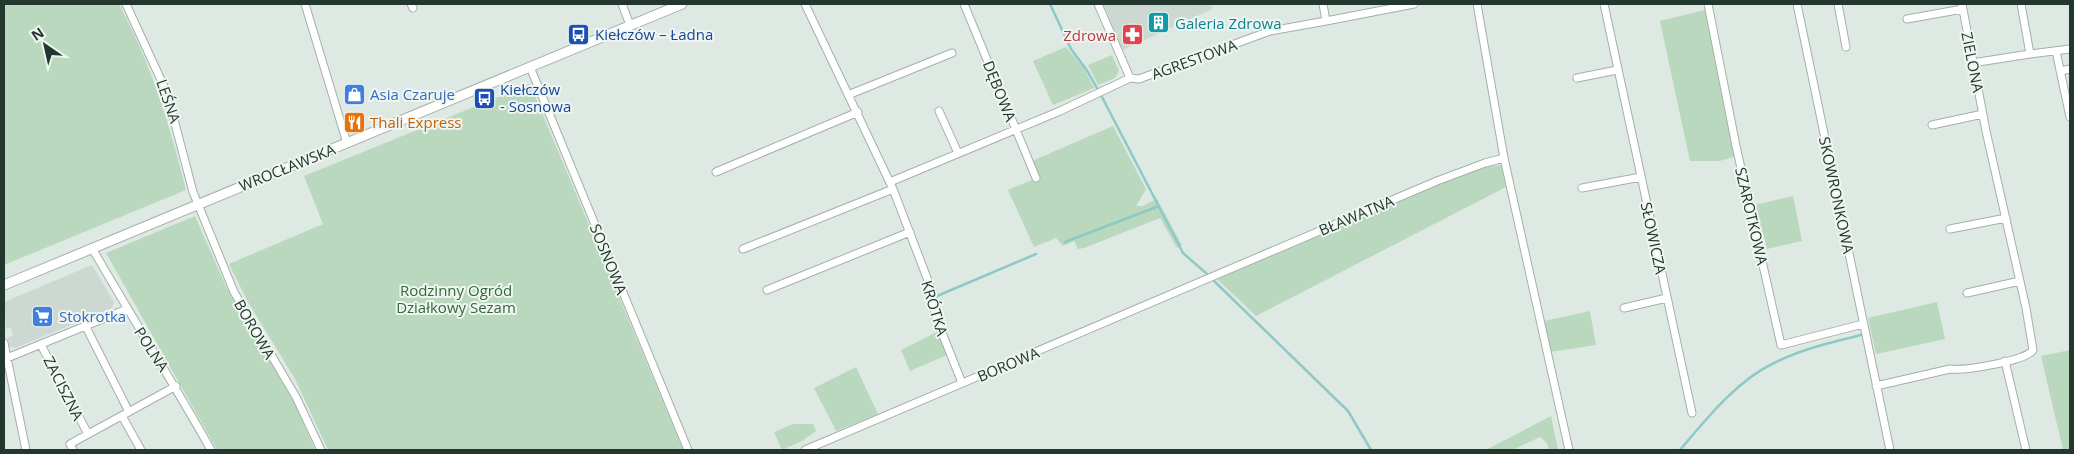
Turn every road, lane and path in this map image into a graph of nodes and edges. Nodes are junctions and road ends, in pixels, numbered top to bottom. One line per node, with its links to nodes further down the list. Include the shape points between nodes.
1 (126, 4): 47 (street, LEŚNA, via 157,67 172,107)
2 (305, 4): 39 (street)
3 (622, 4): 19 (street)
4 (682, 4): 19 (street, WROCŁAWSKA)
5 (805, 4): 32 (street, KRÓTKA)
6 (964, 4): 38 (street, DĘBOWA)
7 (1098, 4): 30 (street)
8 (1323, 4): 18 (street)
9 (1414, 4): 18 (street, AGRESTOWA)
10 (1477, 4): 41 (street)
11 (1604, 4): 28 (street, SŁOWICZA)
12 (1708, 4): 61 (street, SZAROTKOWA, via 1781,345)
13 (1797, 4): 61 (street, SKOWRONKOWA)
14 (1838, 4): 20 (street)
15 (2021, 4): 24 (street)
16 (1963, 6): 17 (street, ZIELONA); 25 (street, ZIELONA)
17 (1907, 19)
18 (1326, 21): 30 (street, AGRESTOWA, via 1270,31 1139,79)
19 (630, 25): 26 (street, WROCŁAWSKA)
20 (1846, 47)
21 (2070, 49): 22 (street)
22 (2056, 51): 24 (street); 29 (street)
23 (952, 53): 32 (street)
24 (2030, 54): 25 (street)
25 (1972, 63): 35 (street, ZIELONA)
26 (530, 67): 39 (street, WROCŁAWSKA); 79 (street, SOSNOWA)
27 (2070, 69): 29 (street)
28 (1617, 70): 31 (street); 43 (street, SŁOWICZA)
29 (2060, 72): 36 (street)
30 (1130, 78): 38 (street, AGRESTOWA)
31 (1577, 78)
32 (848, 95): 34 (street, KRÓTKA)
33 (939, 111): 40 (street)
34 (858, 112): 42 (street); 45 (street, KRÓTKA)
35 (1983, 114): 37 (street); 48 (street, ZIELONA)
36 (2070, 117)
37 (1932, 125)
38 (1016, 130): 40 (street); 44 (street, DĘBOWA)
39 (347, 143): 47 (street, WROCŁAWSKA)
40 (958, 153): 45 (street)
41 (1504, 158): 53 (street, BŁAWATNA, via 1437,181); 81 (street)
42 (716, 172)
43 (1641, 177): 46 (street); 58 (street, SŁOWICZA)
44 (1036, 178)
45 (891, 185): 50 (street, KRÓTKA); 52 (street)
46 (1582, 188)
47 (198, 204): 51 (street, WROCŁAWSKA); 78 (street, BOROWA, via 234,292 296,397)
48 (2006, 218): 49 (street); 54 (street, ZIELONA)
49 (1950, 229)
50 (910, 232): 56 (street); 67 (street, KRÓTKA, via 932,291 935,315)
51 (92, 248): 55 (street, WROCŁAWSKA); 60 (street, POLNA)
52 (743, 249)
53 (1210, 276): 67 (street, BOROWA)
54 (2020, 281): 57 (street); 66 (street, ZIELONA, via 2033,350 2028,356)
55 (4, 285)
56 (767, 290)
57 (1966, 293)
58 (1667, 298): 59 (street); 70 (street, SŁOWICZA)
59 (1624, 308)
60 (127, 309): 62 (street); 68 (street, POLNA)
61 (1863, 324): 69 (street, SKOWRONKOWA)
62 (86, 327): 64 (street); 71 (street)
63 (4, 343): 65 (street)
64 (41, 345): 65 (street); 72 (street, ZACISZNA)
65 (7, 358): 74 (street)
66 (2005, 361): 69 (street, ZIELONA, via 1950,369); 83 (street)
67 (962, 383): 73 (street, BOROWA)
68 (176, 386): 71 (street); 77 (street, POLNA)
69 (1876, 386): 82 (street, SKOWRONKOWA)
70 (1692, 413)
71 (126, 414): 72 (street); 76 (street)
72 (88, 434): 75 (street, ZACISZNA, via 70,444)
73 (816, 448): 80 (street, BOROWA)
74 (26, 450)
75 (73, 450)
76 (141, 450)
77 (211, 450)
78 (320, 450)
79 (688, 450)
80 (805, 450)
81 (1568, 450)
82 (1890, 450)
83 (2026, 450)

